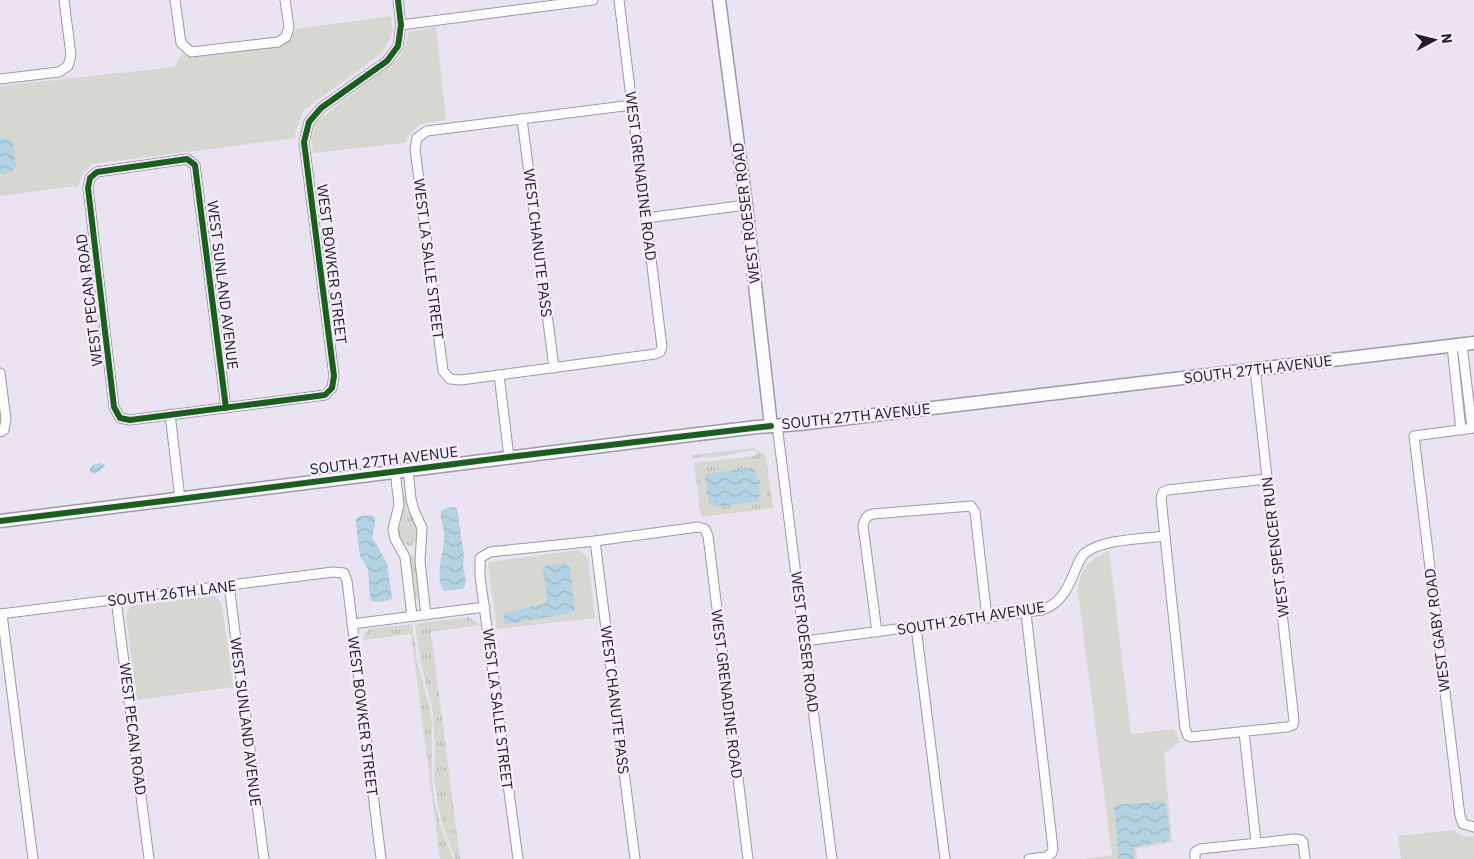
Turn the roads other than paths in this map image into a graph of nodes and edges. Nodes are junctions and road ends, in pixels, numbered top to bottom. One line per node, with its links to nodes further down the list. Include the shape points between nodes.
1 (64, 0): 11 (street, via 71,56 68,66 59,72)
2 (176, 0): 3 (street, via 181,43 192,52 278,42 286,37 289,27)
3 (285, 0)
4 (398, 0): 10 (street)
5 (507, 0): 9 (street)
6 (593, 0): 9 (street)
7 (619, 0): 12 (street, WEST GRENADINE ROAD)
8 (719, 0): 15 (main road, WEST ROESER ROAD)
9 (509, 10): 10 (street)
10 (401, 25): 22 (street, WEST BOWKER STREET, via 398,46 387,61 321,108 309,122 304,142 334,376 332,388 325,395)
11 (0, 79)
12 (632, 105): 13 (street); 16 (street, WEST GRENADINE ROAD)
13 (522, 119): 18 (street, WEST CHANUTE PASS); 21 (street, WEST LA SALLE STREET, via 427,131 418,138 415,149 443,371 450,379 461,380)
14 (90, 178): 22 (street, WEST SUNLAND AVENUE, via 96,172 187,159 195,166); 23 (street, WEST PECAN ROAD, via 88,188 114,408 120,418 130,420)
15 (746, 205): 16 (street); 24 (main road, WEST ROESER ROAD)
16 (646, 218): 18 (street, WEST GRENADINE ROAD, via 662,347 660,352)
17 (1462, 345): 19 (main road, SOUTH 27TH AVENUE); 25 (street); 26 (street)
18 (554, 368): 21 (street)
19 (1255, 369): 24 (main road, SOUTH 27TH AVENUE); 31 (street, WEST SPENCER RUN)
20 (0, 372): 27 (street, via 6,419)
21 (499, 375): 28 (street)
22 (226, 408): 23 (street)
23 (170, 414): 32 (street)
24 (774, 425): 28 (main road, SOUTH 27TH AVENUE); 48 (street, WEST ROESER ROAD)
25 (1473, 428): 26 (street)
26 (1461, 430): 50 (street, WEST GABY ROAD, via 1414,436 1460,816 1463,824)
27 (2, 431)
28 (509, 457): 29 (main road, SOUTH 27TH AVENUE)
29 (408, 469): 30 (main road, SOUTH 27TH AVENUE); 42 (street, via 411,499 422,528 420,561)
30 (395, 471): 32 (main road, SOUTH 27TH AVENUE); 43 (street, via 399,505 393,529 404,556)
31 (1267, 479): 34 (street, via 1163,492); 49 (street, WEST SPENCER RUN, via 1295,718 1287,727)
32 (180, 499): 33 (main road, SOUTH 27TH AVENUE)
33 (0, 521)
34 (1165, 536): 40 (street, SOUTH 26TH AVENUE, via 1111,543 1086,552 1061,598 1051,607); 49 (street, via 1188,736)
35 (595, 541): 39 (street, WEST LA SALLE STREET, via 490,552 480,558); 58 (street, WEST CHANUTE PASS); 59 (street, WEST GRENADINE ROAD, via 684,528 705,529)
36 (344, 573): 37 (street, SOUTH 26TH LANE); 45 (street, WEST BOWKER STREET)
37 (229, 586): 38 (street, SOUTH 26TH LANE); 55 (street, WEST SUNLAND AVENUE)
38 (116, 599): 41 (street, SOUTH 26TH LANE); 54 (street, WEST PECAN ROAD)
39 (485, 607): 42 (street); 57 (street, WEST LA SALLE STREET)
40 (1026, 613): 44 (street, SOUTH 26TH AVENUE); 62 (street, via 1053,846 1052,853 1046,857)
41 (1, 614): 53 (street)
42 (426, 615): 43 (street)
43 (412, 616): 45 (street)
44 (987, 618): 46 (street, SOUTH 26TH AVENUE); 47 (street, via 975,512 971,506 873,514 865,519 863,526)
45 (352, 624): 56 (street, WEST BOWKER STREET)
46 (916, 627): 47 (street, SOUTH 26TH AVENUE); 61 (street)
47 (877, 632): 48 (street, SOUTH 26TH AVENUE)
48 (805, 641): 60 (street, WEST ROESER ROAD)
49 (1244, 732): 51 (street)
50 (1474, 827)
51 (1256, 842): 52 (street, via 1200,849); 63 (street, via 1301,840)
52 (1196, 855)
53 (33, 859)
54 (149, 859)
55 (264, 859)
56 (381, 859)
57 (518, 859)
58 (635, 859)
59 (748, 859)
60 (832, 859)
61 (945, 859)
62 (1029, 859)
63 (1305, 859)

